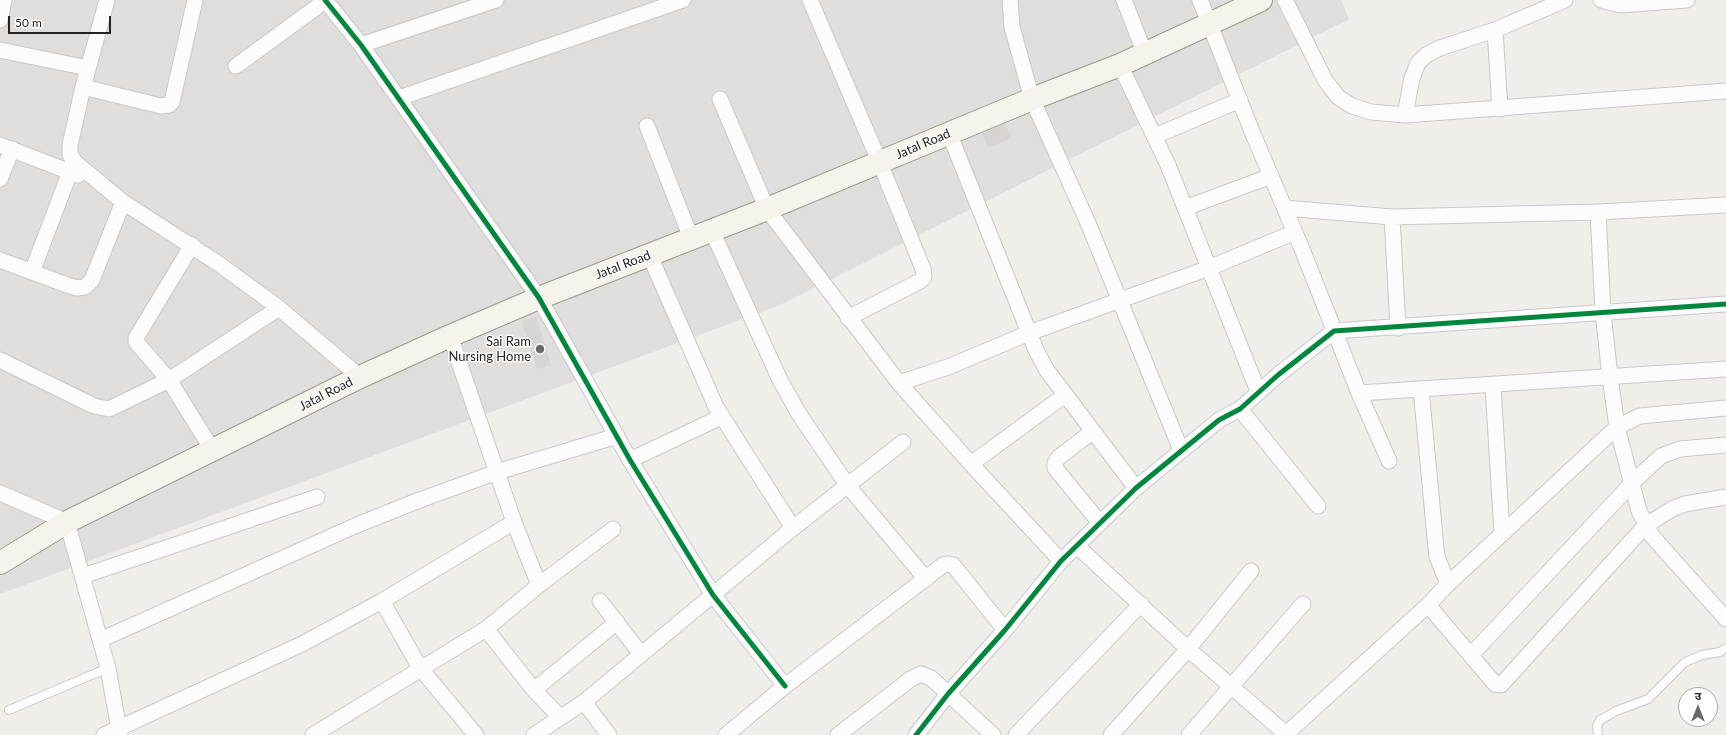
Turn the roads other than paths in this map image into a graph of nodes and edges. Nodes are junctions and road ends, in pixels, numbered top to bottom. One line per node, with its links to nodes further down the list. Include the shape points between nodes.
1 (4, 0): 16 (street)
2 (107, 0): 24 (street)
3 (195, 0): 25 (street, via 172,102 169,105 161,106)
4 (325, 0): 19 (street); 23 (street)
5 (496, 0): 19 (street)
6 (683, 0): 27 (street)
7 (810, 0): 37 (street)
8 (1010, 0): 29 (street, via 1013,32)
9 (1124, 0): 21 (street)
10 (1200, 0): 17 (street)
11 (1261, 0): 17 (main road, Jatal Road)
12 (1285, 0): 32 (street, via 1326,80 1338,97 1352,106 1371,112)
13 (1565, 0): 18 (street)
14 (1601, 0): 15 (street, via 1620,5)
15 (1687, 0)
16 (0, 20)
17 (1208, 23): 21 (main road, Jatal Road); 30 (street)
18 (1495, 30): 31 (street); 32 (street, via 1426,55 1418,63 1412,78)
19 (361, 45): 27 (street)
20 (0, 50): 24 (street)
21 (1145, 54): 22 (main road, Jatal Road)
22 (1120, 65): 29 (main road, Jatal Road); 35 (street)
23 (236, 66)
24 (88, 68): 25 (street)
25 (84, 87): 41 (street, via 70,154 76,163)
26 (1726, 91): 31 (street)
27 (399, 98): 57 (street)
28 (720, 99): 46 (street)
29 (1032, 99): 34 (main road, Jatal Road); 58 (street, via 1088,223)
30 (1240, 100): 35 (street); 39 (street)
31 (1500, 108): 32 (street)
32 (1405, 115)
33 (647, 126): 51 (street)
34 (949, 133): 37 (main road, Jatal Road); 65 (street)
35 (1155, 136): 44 (street)
36 (6, 147): 38 (street); 40 (street)
37 (880, 163): 46 (main road, Jatal Road); 62 (street, via 924,277)
38 (70, 172): 41 (street); 56 (street)
39 (1271, 176): 44 (street); 45 (street)
40 (0, 180)
41 (98, 182): 42 (street)
42 (123, 202): 52 (street); 56 (street, via 92,280 85,287 77,288)
43 (1726, 205): 47 (street)
44 (1185, 208): 55 (street)
45 (1285, 208): 48 (street); 50 (street)
46 (767, 210): 49 (main road, Jatal Road); 62 (street)
47 (1598, 212): 48 (street); 61 (street)
48 (1392, 217): 63 (street)
49 (712, 230): 51 (main road, Jatal Road); 93 (street, via 780,380 799,414)
50 (1295, 232): 55 (street); 64 (street)
51 (691, 238): 53 (main road, Jatal Road)
52 (192, 244): 60 (street); 71 (street, via 136,338 139,349)
53 (649, 254): 57 (main road, Jatal Road); 80 (street, via 700,375)
54 (0, 260): 56 (street)
55 (1209, 268): 58 (street); 75 (street)
56 (32, 272)
57 (539, 298): 66 (main road, Jatal Road); 83 (street)
58 (1120, 302): 65 (street); 87 (street)
59 (1726, 304): 61 (street)
60 (279, 308): 69 (street); 71 (street)
61 (1603, 312): 63 (street); 70 (street)
62 (848, 318): 72 (street)
63 (1398, 328): 64 (street)
64 (1334, 331): 75 (street); 76 (street)
65 (1029, 333): 72 (street, via 948,367); 77 (street, via 1046,369)
66 (450, 336): 69 (main road, Jatal Road); 91 (street)
67 (0, 360): 71 (street, via 94,406 109,409)
68 (1726, 369): 70 (street)
69 (360, 377): 86 (main road, Jatal Road)
70 (1610, 377): 73 (street); 81 (street)
71 (169, 380): 86 (street)
72 (899, 383): 90 (street)
73 (1493, 386): 74 (street); 105 (street)
74 (1422, 389): 76 (street); 112 (street, via 1437,557)
75 (1258, 392): 79 (street)
76 (1359, 393): 89 (street)
77 (1065, 395): 82 (street); 90 (street)
78 (1726, 408): 81 (street, via 1640,416)
79 (1240, 409): 87 (street, via 1219,420); 98 (street)
80 (721, 417): 88 (street); 103 (street)
81 (1617, 427): 92 (street); 105 (street)
82 (1093, 431): 94 (street); 101 (street, via 1058,458 1055,468)
83 (617, 436): 88 (street); 91 (street)
84 (903, 442): 93 (street)
85 (1726, 445): 92 (street, via 1671,452 1661,456)
86 (213, 450): 99 (main road, Jatal Road)
87 (1181, 450): 94 (street)
88 (630, 460): 114 (street)
89 (1389, 461)
90 (971, 464): 107 (street)
91 (497, 472): 100 (street); 124 (street, via 357,525)
92 (1633, 482): 102 (street); 128 (street)
93 (848, 486): 103 (street); 111 (street)
94 (1136, 488): 101 (street)
95 (0, 493): 99 (street)
96 (317, 497): 110 (street)
97 (1726, 497): 102 (street, via 1685,504 1672,509)
98 (1318, 506)
99 (67, 522): 108 (main road, Jatal Road); 110 (street)
100 (514, 522): 113 (street); 115 (street)
101 (1100, 523): 106 (street)
102 (1646, 526): 120 (street); 128 (street, via 1503,684 1496,684)
103 (793, 528): 114 (street)
104 (613, 529): 113 (street)
105 (1502, 534): 112 (street)
106 (1077, 546): 107 (street); 117 (street)
107 (1061, 561): 123 (street)
108 (0, 563)
109 (1251, 571): 126 (street)
110 (83, 576): 124 (street)
111 (926, 579): 123 (street, via 944,565 952,565); 131 (street)
112 (1448, 584): 119 (street)
113 (539, 585): 122 (street)
114 (713, 595): 127 (street); 131 (street)
115 (382, 601): 130 (street); 138 (street, via 302,644)
116 (600, 601): 121 (street)
117 (1141, 604): 126 (street); 148 (street)
118 (1303, 604): 132 (street)
119 (1428, 605): 128 (street); 151 (street)
120 (1726, 619)
121 (618, 622): 127 (street); 133 (street)
122 (486, 629): 130 (street); 133 (street)
123 (1005, 630): 134 (street)
124 (100, 640): 129 (street)
125 (1726, 648): 152 (lane, via 1685,662 1648,699 1600,720 1597,726)
126 (1188, 649): 132 (street); 149 (street)
127 (641, 654): 135 (street)
128 (1471, 655)
129 (108, 668): 136 (lane); 138 (street)
130 (420, 668): 140 (street); 141 (street)
131 (785, 686): 144 (street)
132 (1232, 686): 150 (street); 151 (street)
133 (534, 690): 137 (street)
134 (948, 694): 145 (street, via 931,678 917,675); 146 (street); 147 (street)
135 (584, 702): 137 (street); 143 (street)
136 (9, 710)
137 (560, 718): 142 (street)
138 (119, 732): 139 (street)
139 (104, 735)
140 (312, 735)
141 (476, 735)
142 (536, 735)
143 (609, 735)
144 (726, 735)
145 (838, 735)
146 (916, 735)
147 (993, 735)
148 (1016, 735)
149 (1111, 735)
150 (1189, 735)
151 (1285, 735)
152 (1598, 735)

